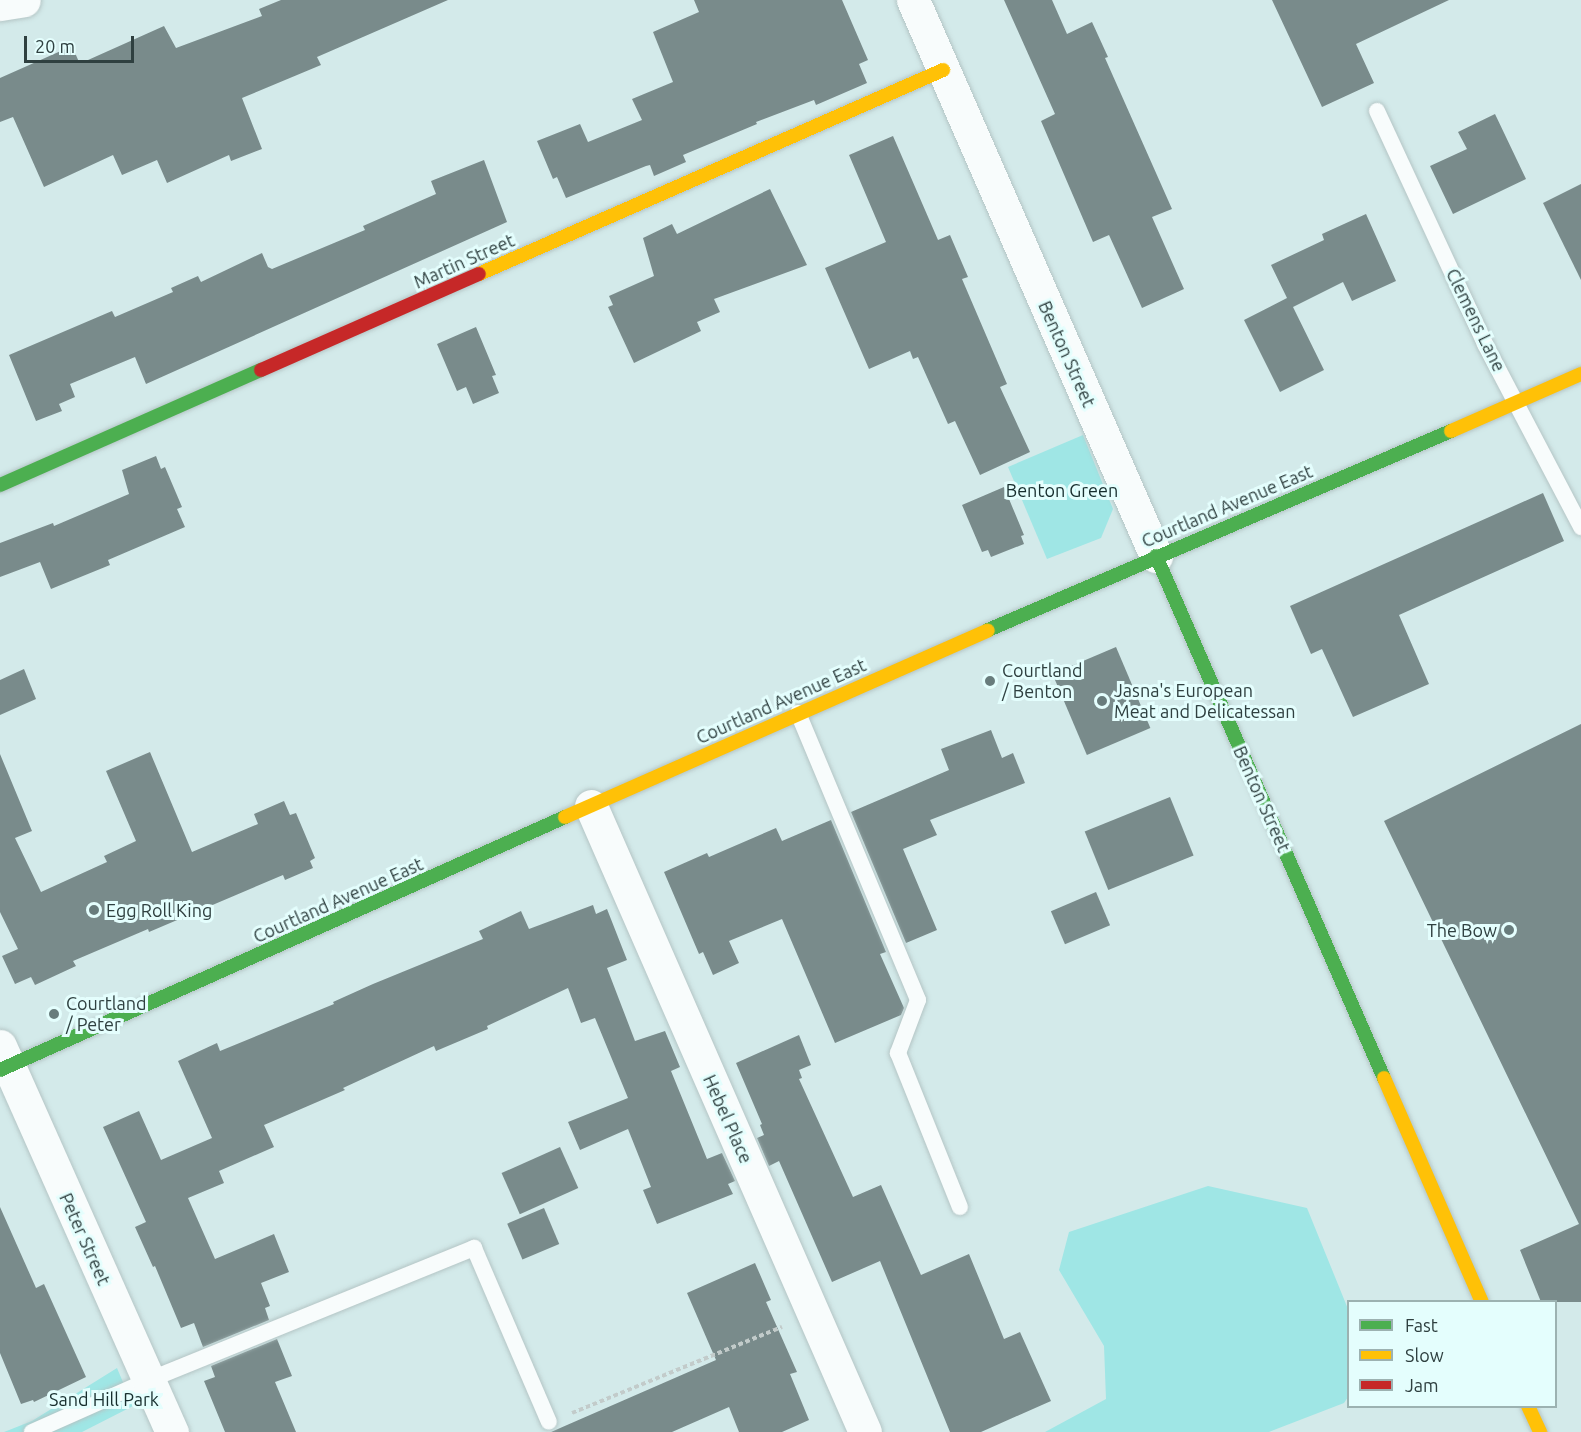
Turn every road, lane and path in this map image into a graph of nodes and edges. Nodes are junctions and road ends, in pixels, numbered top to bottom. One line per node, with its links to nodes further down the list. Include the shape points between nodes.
1 (24, 0): 3 (street)
2 (913, 0): 4 (street, Benton Street)
3 (0, 4)
4 (943, 70): 8 (main road, Martin Street); 10 (street, Benton Street)
5 (1377, 111): 7 (lane, Clemens Lane, via 1485,344)
6 (1581, 374): 7 (main road, Courtland Avenue East)
7 (1518, 403): 9 (lane, Clemens Lane); 10 (main road, Courtland Avenue East)
8 (0, 485)
9 (1581, 526)
10 (1156, 556): 11 (main road, Courtland Avenue East); 15 (main road, Benton Street)
11 (798, 713): 12 (main road, Courtland Avenue East); 14 (lane, via 918,1000 898,1053)
12 (591, 806): 13 (main road, Courtland Avenue East); 16 (street, Hebel Place)
13 (3, 1061): 17 (street, Peter Street)
14 (960, 1207)
15 (1481, 1300)
16 (813, 1314): 19 (path); 22 (street, Hebel Place)
17 (149, 1380): 19 (lane, via 474,1248); 20 (lane); 21 (street, Peter Street)
18 (1528, 1408): 23 (main road)
19 (549, 1422)
20 (32, 1432)
21 (172, 1432)
22 (865, 1432)
23 (1540, 1432)

